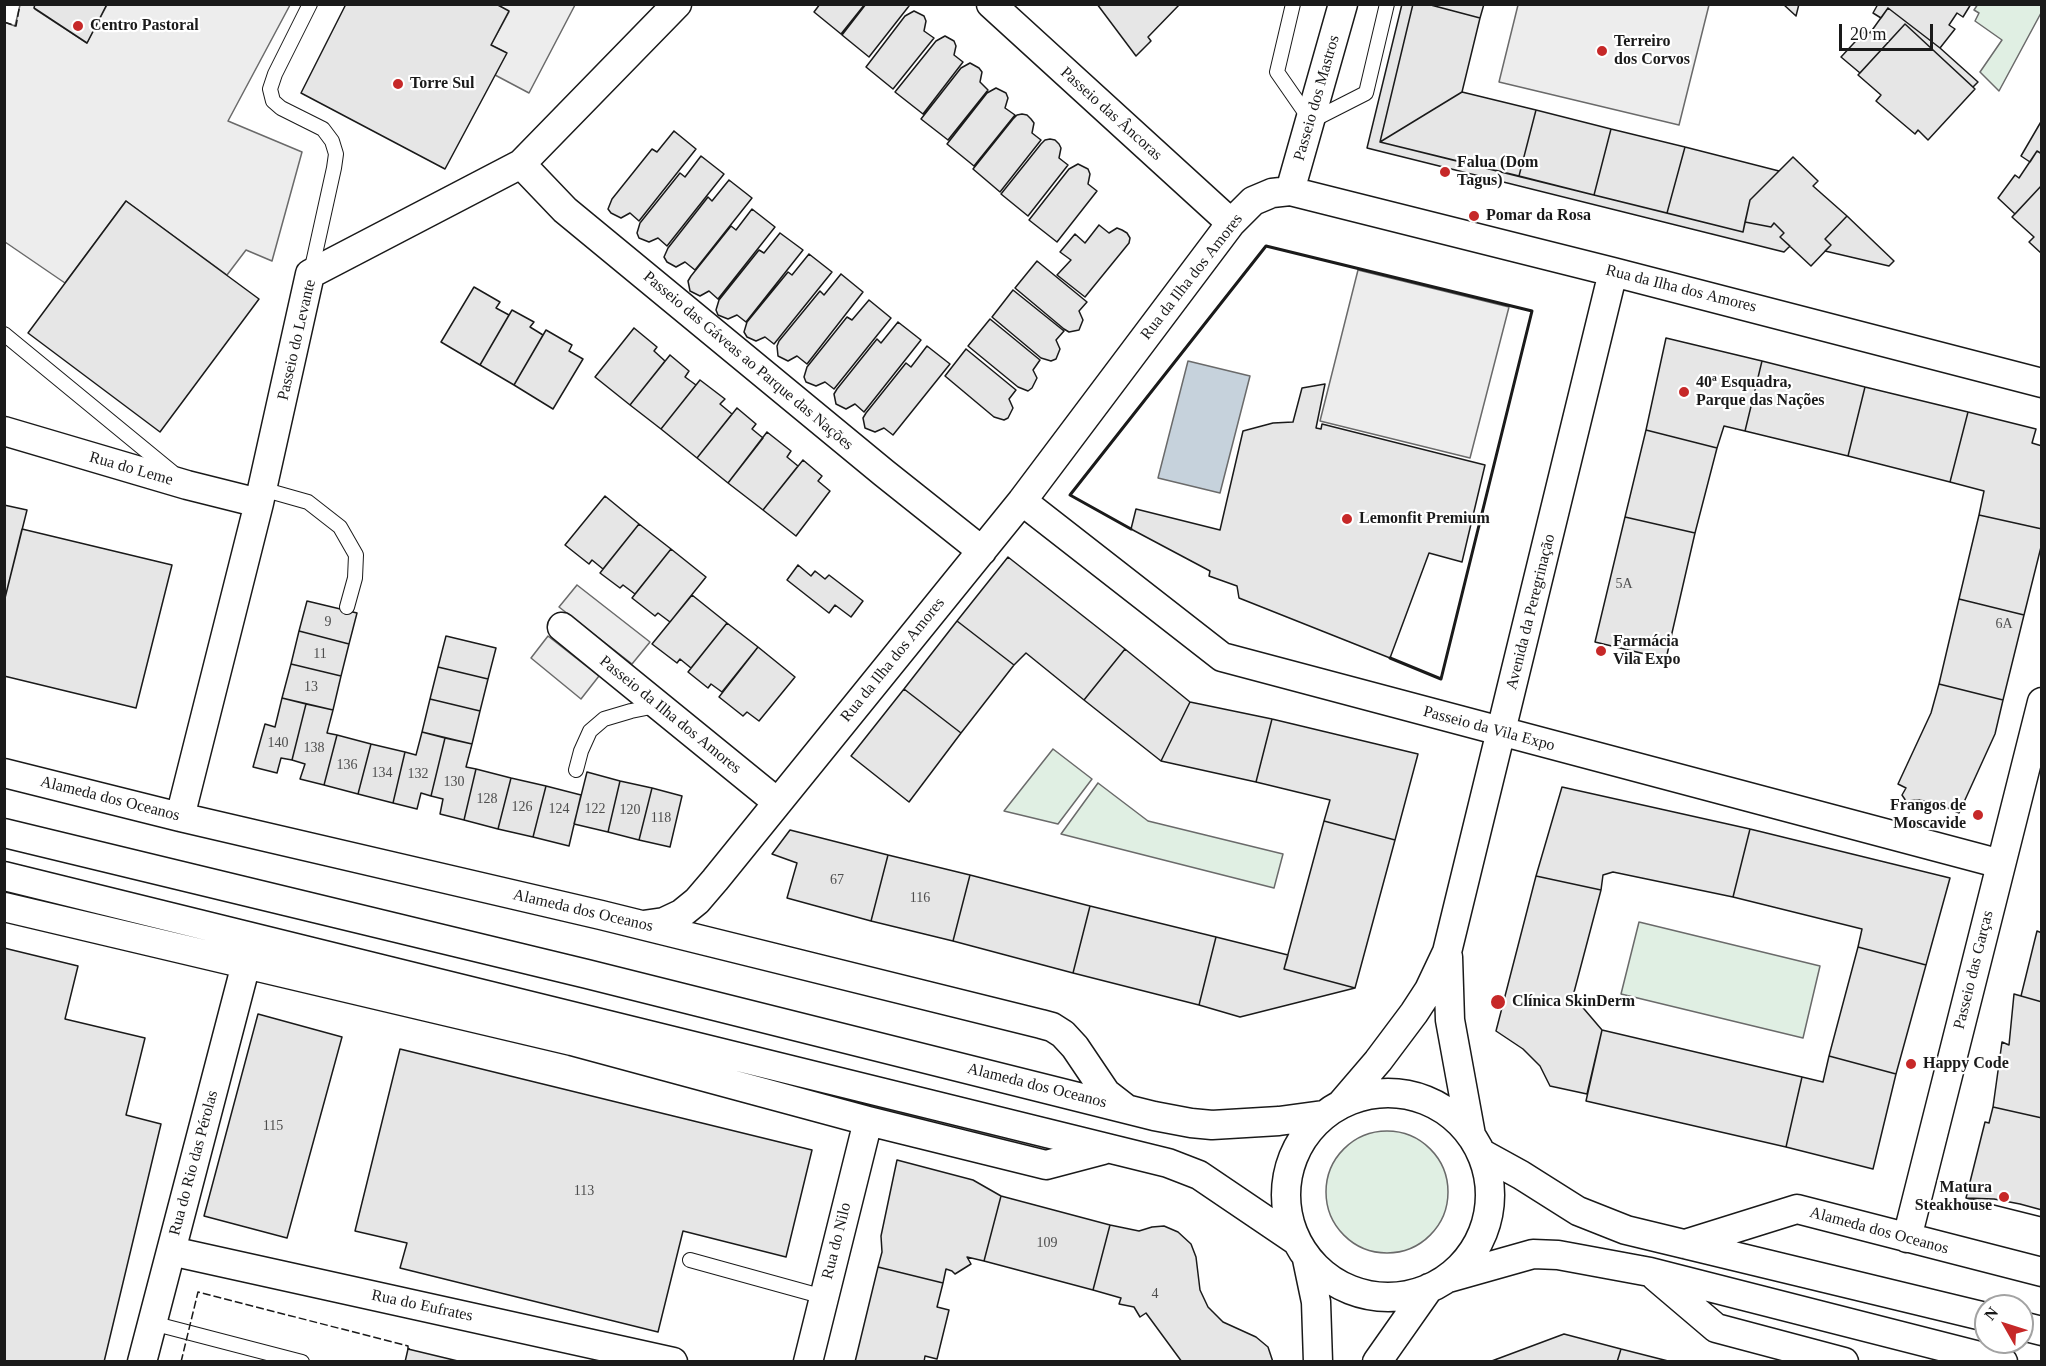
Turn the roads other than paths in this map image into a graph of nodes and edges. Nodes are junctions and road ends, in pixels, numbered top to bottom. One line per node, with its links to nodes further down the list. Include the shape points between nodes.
1 (310, 4): 12 (lane, via 270,89 273,101 281,108 323,129 336,154)
2 (677, 4): 8 (street, Passeio do Levante)
3 (991, 4): 10 (street, Passeio das Âncoras)
4 (1293, 4): 7 (lane, via 1277,72)
5 (1343, 4): 7 (street, Passeio dos Mastros)
6 (1387, 4): 7 (lane, via 1366,93)
7 (1311, 121): 9 (street, Passeio dos Mastros)
8 (521, 164): 12 (street, Passeio do Levante); 19 (street, Passeio das Gáveas ao Parque das Nações, via 565,210)
9 (1290, 191): 10 (street, Rua da Ilha dos Amores, via 1253,201); 11 (street, Rua da Ilha dos Amores)
10 (1231, 223): 18 (street, Rua da Ilha dos Amores)
11 (1613, 272): 14 (street, Rua da Ilha dos Amores); 24 (street, Avenida da Peregrinação)
12 (310, 274): 17 (street, Passeio do Levante)
13 (4, 334): 16 (lane)
14 (2042, 383)
15 (4, 431): 16 (street, Rua do Leme)
16 (187, 485): 17 (street, Rua do Leme)
17 (261, 496): 20 (lane, via 308,502 340,527 356,555); 28 (street, Passeio do Levante)
18 (1022, 501): 19 (street, Rua da Ilha dos Amores); 24 (street, Passeio da Vila Expo, via 1222,657)
19 (982, 551): 27 (street, Rua da Ilha dos Amores)
20 (347, 608)
21 (562, 627): 23 (street, Passeio da Ilha dos Amores)
22 (2042, 702): 30 (street, Passeio das Garças)
23 (658, 706): 25 (lane, via 604,719 590,731); 27 (street, Passeio da Ilha dos Amores)
24 (1501, 732): 30 (street, Passeio da Vila Expo); 36 (street, Avenida da Peregrinação)
25 (576, 770)
26 (4, 773): 28 (street, Alameda dos Oceanos)
27 (777, 802): 32 (street, Rua da Ilha dos Amores)
28 (180, 817): 34 (street, Alameda dos Oceanos)
29 (4, 833): 38 (street, Alameda dos Oceanos)
30 (2001, 864): 43 (street, Passeio das Garças)
31 (4, 876): 42 (street)
32 (715, 880): 34 (street, Rua da Ilha dos Amores, via 681,914); 35 (street, Rua da Ilha dos Amores, via 709,900 711,925)
33 (4, 907): 37 (street)
34 (643, 925): 35 (street, Alameda dos Oceanos)
35 (737, 949): 38 (street, Alameda dos Oceanos, via 1052,1028 1076,1047 1106,1093)
36 (1448, 952): 39 (street, Avenida da Peregrinação, via 1414,1013 1378,1061); 41 (street, Avenida da Peregrinação, via 1450,1020)
37 (246, 964): 40 (street, via 572,1041); 46 (street, Rua do Rio das Pérolas)
38 (1126, 1108): 39 (street, Alameda dos Oceanos, via 1212,1125 1279,1121)
39 (1333, 1109): 41 (street, via 1362,1095 1403,1093 1441,1107 1458,1120); 45 (street, via 1307,1132 1287,1172 1287,1218)
40 (868, 1121): 42 (street, via 1046,1165); 51 (street, Rua do Nilo)
41 (1476, 1144): 44 (street, via 1578,1211 1626,1230); 50 (street, via 1490,1192 1484,1231 1463,1264)
42 (1108, 1149): 45 (street, via 1168,1163 1199,1175 1260,1214)
43 (1907, 1238): 44 (street, Alameda dos Oceanos, via 1797,1209); 49 (street, Alameda dos Oceanos)
44 (1684, 1244): 52 (street)
45 (1301, 1249): 50 (street, via 1323,1275 1363,1295 1408,1296); 58 (street, via 1316,1302)
46 (171, 1251): 53 (street, Rua do Rio das Pérolas); 56 (street, Rua do Eufrates)
47 (690, 1260): 51 (lane)
48 (1650, 1272): 50 (street, via 1533,1254); 60 (street, via 1716,1328); 61 (street)
49 (2042, 1272)
50 (1439, 1283): 59 (street)
51 (824, 1297): 57 (street, Rua do Nilo)
52 (1974, 1314)
53 (152, 1323): 54 (street, Rua do Rio das Pérolas); 55 (lane)
54 (142, 1362)
55 (302, 1362)
56 (673, 1362)
57 (808, 1362)
58 (1318, 1362)
59 (1377, 1362)
60 (1844, 1362)
61 (2003, 1362)

